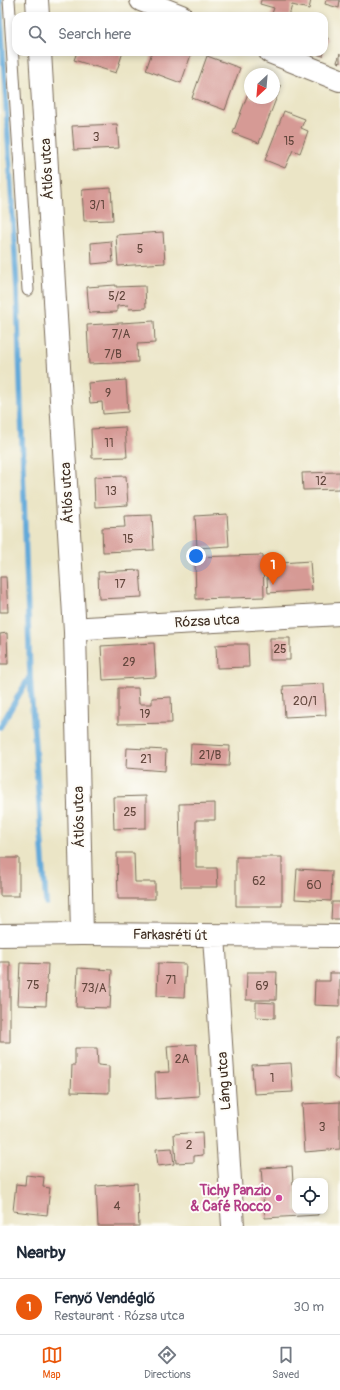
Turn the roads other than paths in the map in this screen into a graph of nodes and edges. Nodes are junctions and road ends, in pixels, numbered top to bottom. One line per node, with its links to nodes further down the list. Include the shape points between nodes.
1 (9, 0): 6 (lane)
2 (37, 0): 4 (street)
3 (141, 0): 5 (street)
4 (38, 12)
5 (171, 12)
6 (12, 46)
7 (13, 56): 11 (lane)
8 (40, 56): 13 (street, Átlós utca)
9 (280, 56): 10 (street)
10 (340, 80)
11 (28, 290)
12 (340, 614): 13 (street, Rózsa utca, via 87,628)
13 (75, 632): 14 (street, Átlós utca)
14 (82, 934): 15 (street, Farkasréti út); 16 (street, Farkasréti út)
15 (0, 935)
16 (214, 936): 17 (street, Farkasréti út); 18 (street, Láng utca)
17 (340, 936)
18 (233, 1226)

